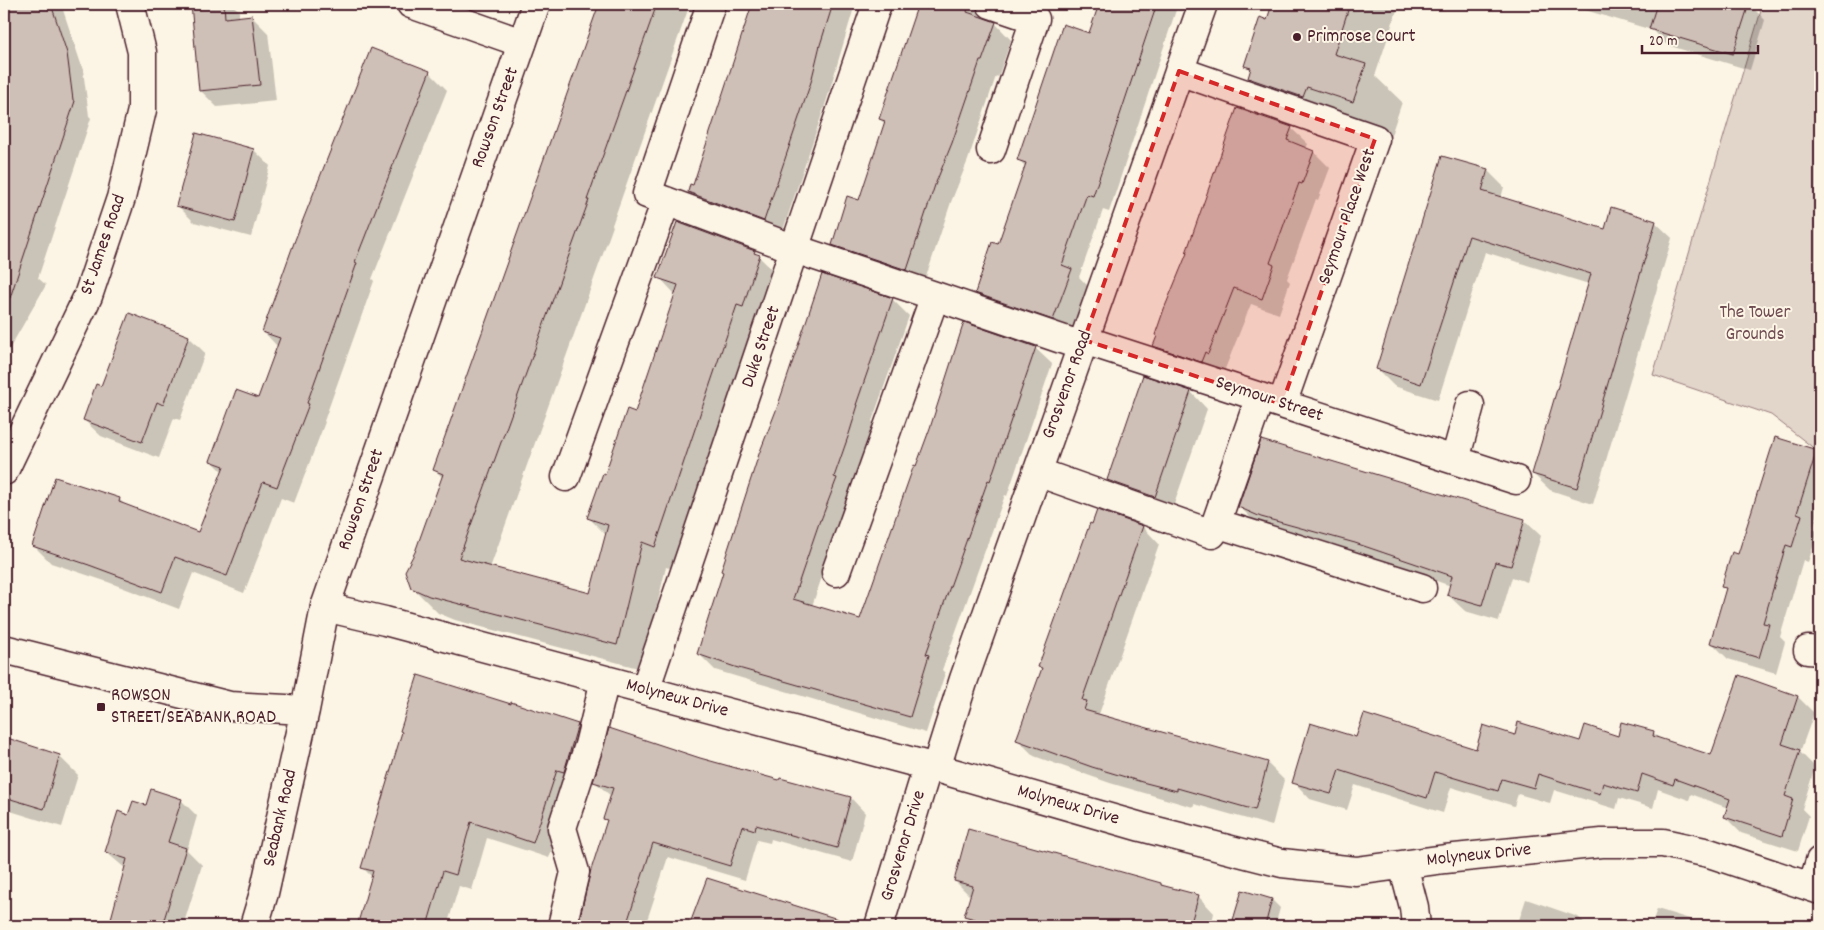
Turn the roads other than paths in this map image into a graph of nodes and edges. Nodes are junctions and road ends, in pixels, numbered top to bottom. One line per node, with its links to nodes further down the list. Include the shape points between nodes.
1 (130, 4): 18 (street, St James Road, via 142,52 142,110 121,198 88,296)
2 (412, 4): 8 (street)
3 (536, 4): 8 (street, Rowson Street)
4 (711, 4): 11 (street, Seymour Street, via 647,194)
5 (877, 4): 12 (street, Duke Street)
6 (991, 4): 10 (street, via 1035,19)
7 (1203, 4): 9 (street, Grosvenor Road)
8 (522, 43): 25 (street, Rowson Street)
9 (1179, 71): 14 (street, Grosvenor Road); 15 (street, Seymour Place West, via 1375,140)
10 (991, 150)
11 (666, 201): 12 (street, Seymour Street); 20 (street)
12 (795, 249): 13 (street, Seymour Street); 28 (street, Duke Street)
13 (936, 296): 14 (street, Seymour Street); 23 (street)
14 (1083, 343): 15 (street, Seymour Street); 19 (street, Grosvenor Road)
15 (1271, 401): 17 (street, Seymour Street); 22 (street)
16 (1470, 405): 17 (street)
17 (1455, 460): 21 (street, Seymour Street)
18 (4, 470)
19 (1038, 472): 22 (street, via 1212,534); 30 (street, Grosvenor Road)
20 (566, 477)
21 (1516, 480)
22 (1216, 523): 24 (street)
23 (836, 572)
24 (1422, 588)
25 (325, 607): 27 (street, Molyneux Drive); 29 (street, Rowson Street)
26 (4, 649): 29 (street, via 230,706)
27 (605, 680): 28 (street, Molyneux Drive); 35 (street, via 589,745 562,828 575,872)
28 (645, 690): 30 (street, Molyneux Drive)
29 (306, 710): 34 (street, Seabank Road)
30 (932, 767): 32 (street, Molyneux Drive, via 1141,827 1282,863 1356,871); 36 (street, Grosvenor Drive)
31 (1820, 861): 33 (street)
32 (1403, 865): 33 (street, Molyneux Drive, via 1602,842 1663,843 1709,853); 37 (street)
33 (1816, 889)
34 (254, 926)
35 (562, 926)
36 (879, 926)
37 (1416, 926)

